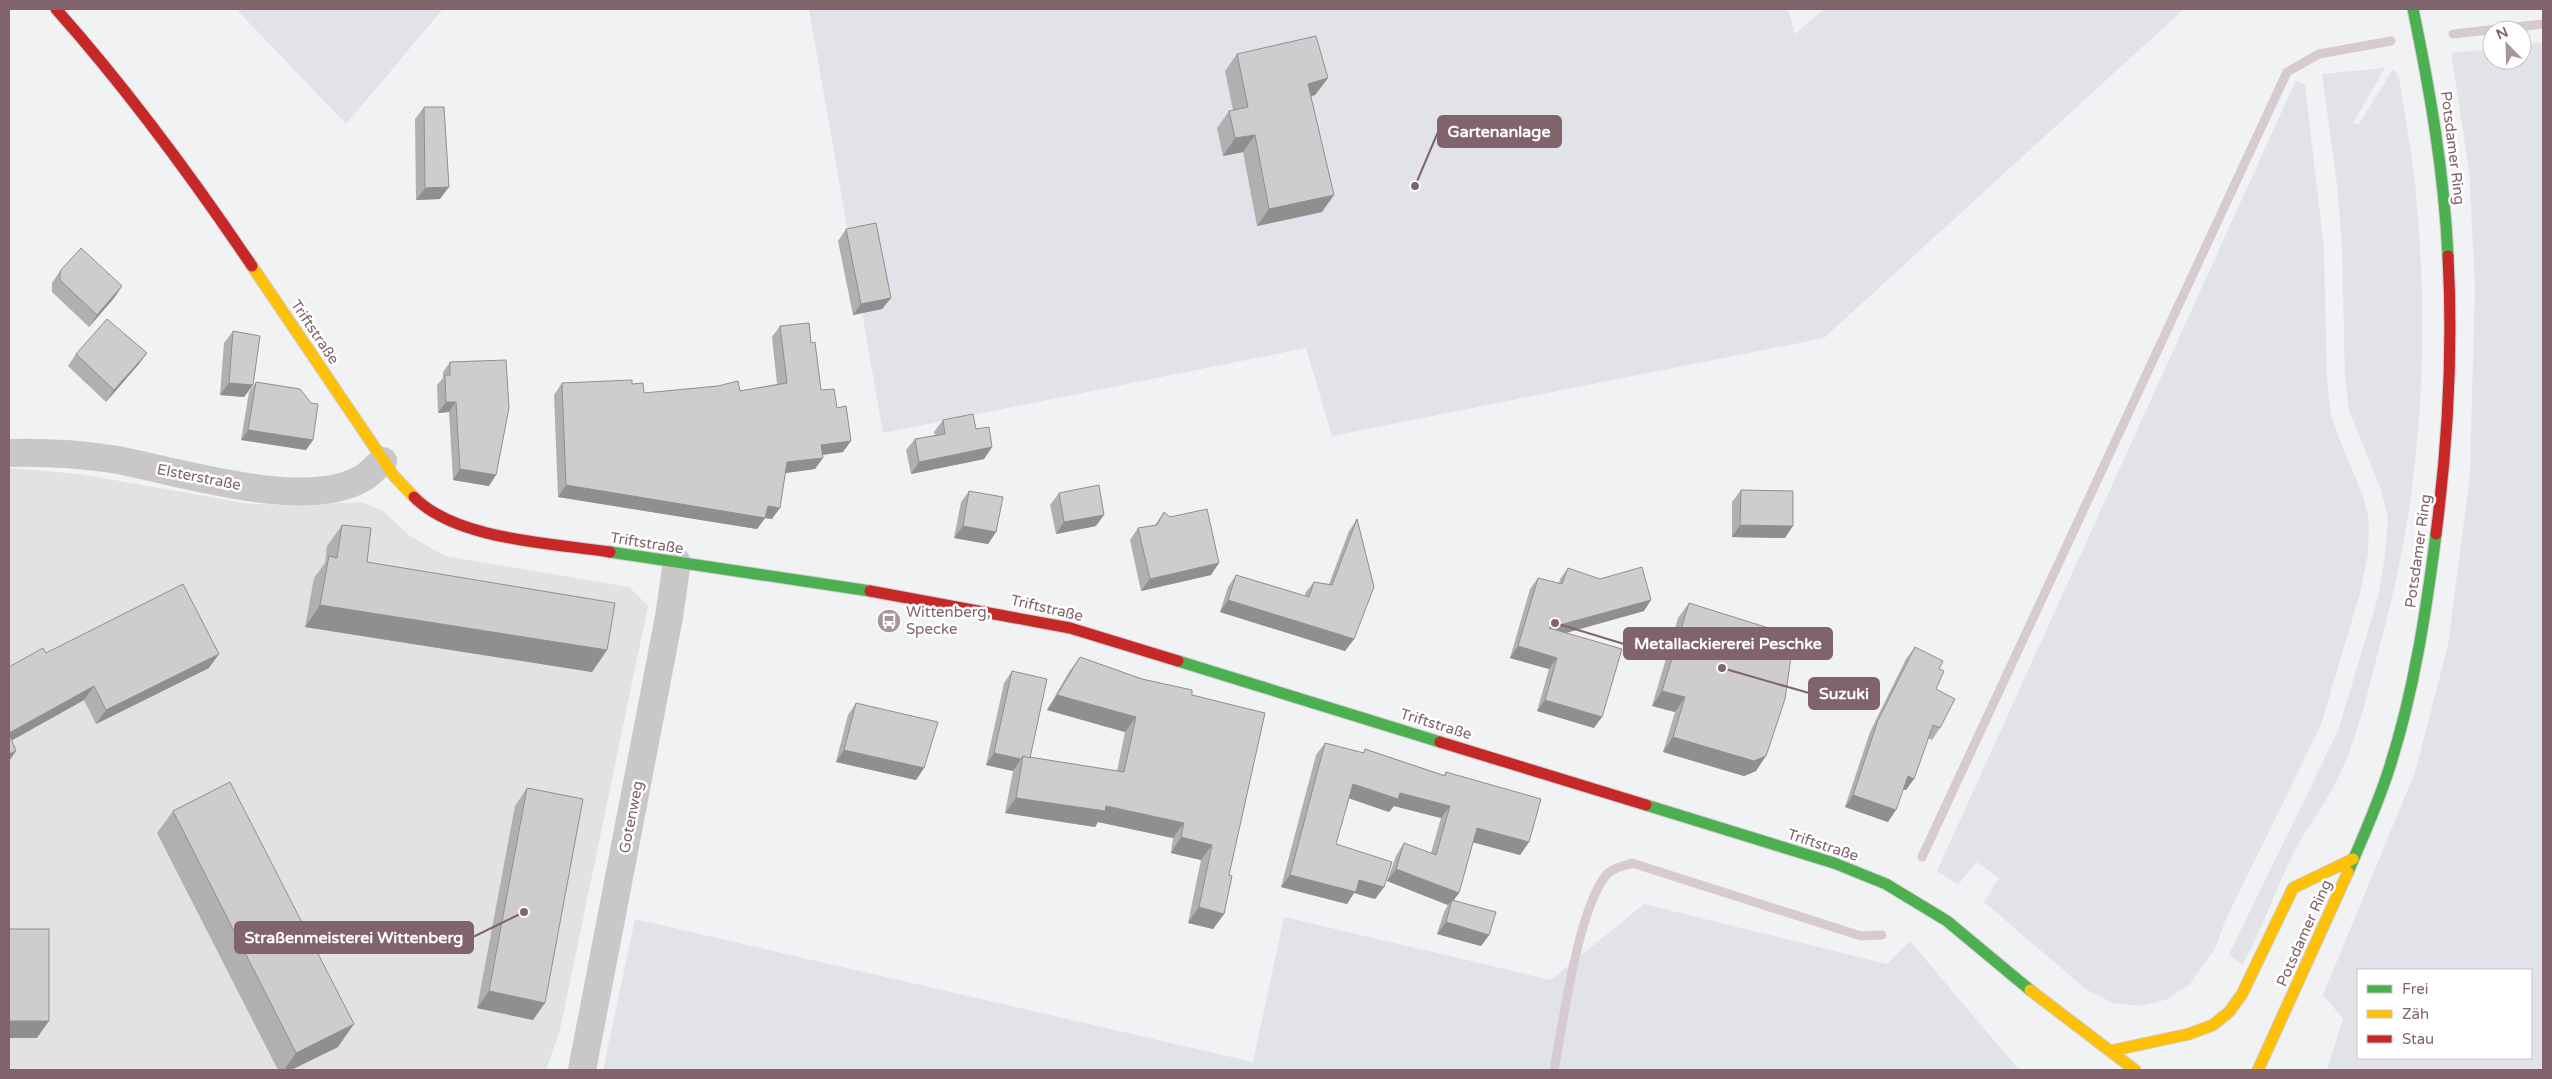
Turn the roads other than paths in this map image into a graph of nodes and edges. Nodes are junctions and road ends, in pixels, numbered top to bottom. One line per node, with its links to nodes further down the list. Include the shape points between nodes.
1 (56, 9): 4 (main road, Triftstraße, via 103,62 194,180)
2 (2413, 9): 6 (main road, Potsdamer Ring, via 2435,116 2448,228 2452,294 2449,416 2437,534 2412,684 2381,792)
3 (9, 453): 4 (street, Elsterstraße, via 110,459 279,490 332,488 350,483 363,478)
4 (383, 461): 5 (main road, Triftstraße, via 420,504 451,524 493,534)
5 (677, 562): 7 (main road, Triftstraße, via 909,597 1070,628 1834,863 1886,884 1947,921 2038,997); 8 (street, Gotenweg, via 670,617)
6 (2353, 860): 7 (main road, via 2293,888 2242,994 2229,1012 2213,1025 2189,1034); 10 (main road, Potsdamer Ring)
7 (2110, 1051): 9 (main road, Triftstraße)
8 (582, 1070)
9 (2135, 1070)
10 (2258, 1070)

